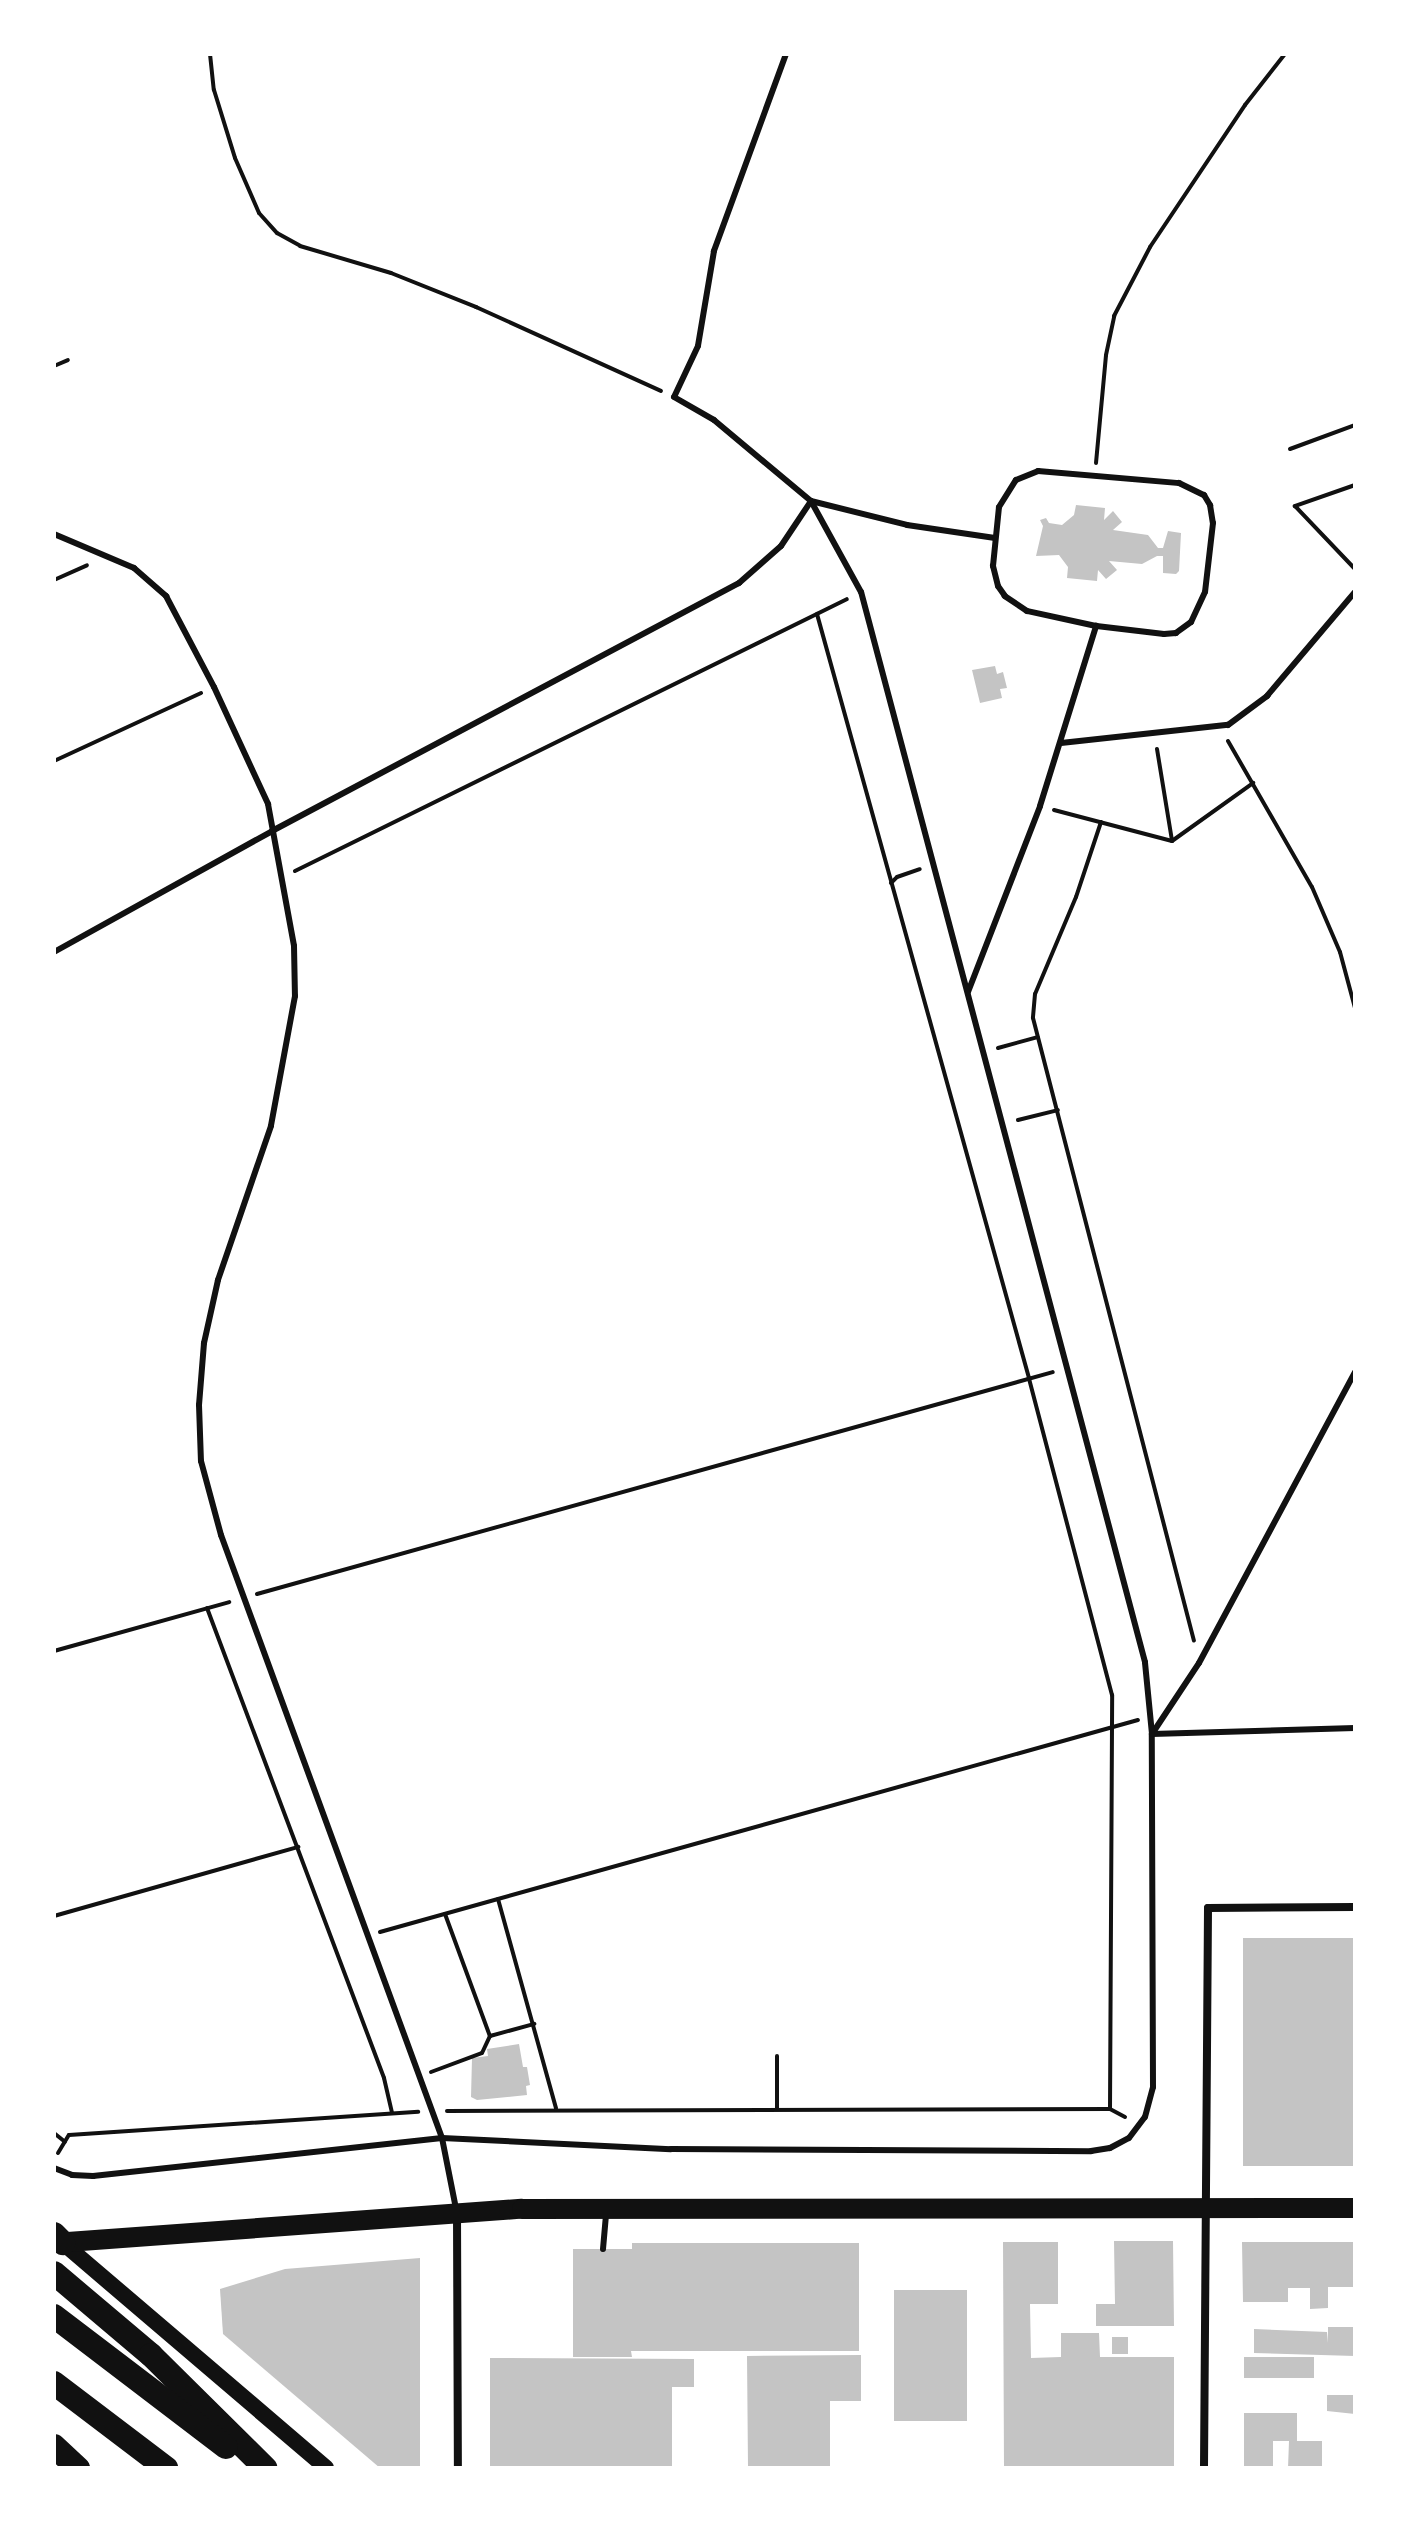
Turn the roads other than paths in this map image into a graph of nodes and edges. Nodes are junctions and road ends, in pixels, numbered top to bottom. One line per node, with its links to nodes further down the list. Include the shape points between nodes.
1 (786, 54): 2 (lane, via 714,251 698,346 674,397 714,420)
2 (811, 501): 4 (lane, via 907,525); 8 (lane, via 781,546 739,583); 10 (lane, via 861,592)
3 (54, 534): 8 (lane, via 106,553 157,584 175,608 264,791)
4 (995, 538): 6 (lane, via 994,577 1005,596 1027,611); 6 (lane, via 999,507 1016,480 1038,471 1190,485 1210,505 1213,523 1205,592 1191,622 1164,634)
5 (1355, 592): 7 (lane, via 1267,696 1221,729)
6 (1096, 626): 7 (lane)
7 (1061, 743): 10 (lane)
8 (272, 831): 9 (lane); 15 (lane, via 294,946 295,996 271,1126 211,1309 199,1390 203,1475)
9 (54, 952)
10 (968, 992): 13 (lane, via 1145,1662)
11 (1355, 1372): 13 (lane, via 1199,1663)
12 (1355, 1728): 13 (lane)
13 (1152, 1734): 15 (lane, via 1153,2087 1140,2125 1119,2144 1091,2151 671,2149)
14 (1355, 1907): 17 (street, via 1208,1908)
15 (442, 2138): 16 (lane, via 93,2176); 20 (lane)
16 (54, 2168)
17 (1203, 2208): 18 (main road); 19 (main road); 33 (street)
18 (1355, 2208)
19 (606, 2210): 20 (main road); 22 (lane)
20 (457, 2212): 21 (main road); 32 (street)
21 (57, 2240): 31 (main road)
22 (603, 2249)
23 (54, 2273): 30 (highway, via 151,2355)
24 (54, 2316): 29 (highway)
25 (54, 2383): 28 (highway)
26 (54, 2446): 27 (highway)
27 (78, 2468)
28 (166, 2468)
29 (253, 2468)
30 (265, 2468)
31 (326, 2468)
32 (458, 2468)
33 (1204, 2468)

